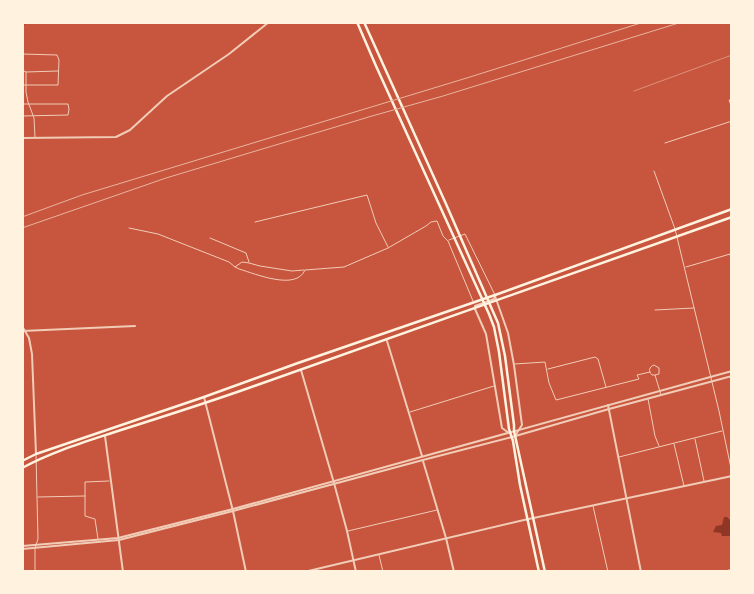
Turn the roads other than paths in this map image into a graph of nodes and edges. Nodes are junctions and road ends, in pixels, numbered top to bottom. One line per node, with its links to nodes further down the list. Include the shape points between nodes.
1 (269, 22): 20 (street, via 167,96 130,130 116,137)
2 (357, 22): 68 (main road, via 491,320)
3 (364, 22): 68 (main road, via 498,323 506,356 514,425)
4 (22, 54): 7 (street, via 57,55)
5 (732, 55): 11 (lane)
6 (22, 70): 8 (street)
7 (59, 71): 8 (street); 10 (street, via 58,85)
8 (26, 72): 10 (street)
9 (22, 85): 10 (street)
10 (26, 85): 14 (street)
11 (634, 91)
12 (732, 100): 15 (street, via 729,100)
13 (22, 104): 14 (street)
14 (29, 104): 17 (street); 17 (street, via 69,105 68,115)
15 (732, 108)
16 (22, 116): 17 (street)
17 (33, 116): 20 (street)
18 (732, 121): 21 (street)
19 (22, 138): 20 (street)
20 (35, 138)
21 (665, 143)
22 (654, 171): 27 (street)
23 (732, 209): 27 (main road)
24 (732, 217): 28 (main road)
25 (255, 222): 31 (street, via 366,195)
26 (129, 228): 34 (street, via 158,234)
27 (675, 229): 28 (street); 37 (main road)
28 (677, 237): 35 (street); 39 (main road)
29 (210, 238): 33 (street, via 246,253)
30 (448, 241): 31 (street, via 437,221); 37 (street, via 465,234); 38 (street)
31 (388, 248): 36 (street, via 344,267)
32 (732, 262): 35 (street, via 730,254)
33 (250, 263): 34 (street, via 242,262); 36 (street, via 284,270)
34 (235, 267): 36 (street, via 284,282 297,279)
35 (685, 267): 40 (street)
36 (305, 270)
37 (495, 295): 38 (main road); 39 (street); 41 (street, via 494,299 475,306)
38 (473, 302): 60 (main road)
39 (497, 302): 41 (main road); 47 (street)
40 (694, 308): 42 (street); 53 (street)
41 (476, 309): 46 (main road); 56 (street, via 486,334)
42 (655, 310)
43 (22, 326): 45 (street)
44 (135, 326): 45 (street)
45 (24, 331): 74 (street, via 32,354)
46 (387, 341): 49 (main road); 65 (street)
47 (514, 364): 48 (street, via 545,362); 66 (street, via 522,425)
48 (546, 369): 57 (street, via 595,357); 57 (street, via 556,400)
49 (301, 370): 62 (main road); 83 (street)
50 (732, 371): 53 (street)
51 (650, 372): 52 (street); 52 (street, via 651,366 657,366 660,371); 57 (street, via 637,375 639,379)
52 (656, 375): 58 (street)
53 (711, 376): 55 (street); 58 (street)
54 (732, 376): 55 (street)
55 (712, 381): 59 (street); 67 (street)
56 (495, 386): 65 (street); 68 (street, via 502,428)
57 (606, 387)
58 (660, 390): 59 (street); 63 (street)
59 (661, 395): 61 (street)
60 (204, 397): 62 (street); 74 (main road)
61 (648, 399): 64 (street); 73 (street)
62 (206, 403): 69 (main road); 90 (street)
63 (608, 405): 64 (street); 66 (street)
64 (609, 409): 70 (street); 75 (street)
65 (408, 412): 76 (street)
66 (519, 430): 68 (street); 70 (street)
67 (723, 431): 71 (street); 80 (street)
68 (511, 432): 70 (main road); 70 (street); 76 (street)
69 (105, 436): 77 (main road); 81 (street)
70 (513, 436): 76 (street); 91 (main road); 91 (main road, via 520,485)
71 (694, 438): 72 (street); 82 (street)
72 (674, 443): 73 (street); 84 (street)
73 (659, 447): 75 (street)
74 (36, 454): 77 (street); 78 (main road)
75 (618, 457): 87 (street)
76 (422, 458): 83 (street); 89 (street)
77 (36, 460): 79 (main road); 86 (street)
78 (22, 461)
79 (22, 468)
80 (732, 474): 82 (street)
81 (111, 480): 85 (street, via 85,482); 94 (street)
82 (704, 481): 84 (street)
83 (334, 482): 90 (street); 92 (street)
84 (684, 486): 87 (street)
85 (85, 496): 86 (street); 95 (street, via 85,516 95,519)
86 (37, 497): 96 (street)
87 (627, 497): 88 (street); 111 (street)
88 (592, 505): 91 (street); 110 (street)
89 (437, 509): 92 (street); 93 (street)
90 (233, 510): 94 (street); 103 (street)
91 (530, 519): 93 (street); 108 (main road); 109 (main road)
92 (347, 531): 99 (street)
93 (446, 538): 98 (street); 107 (street)
94 (119, 539): 95 (street); 96 (street); 102 (street)
95 (98, 540): 96 (street)
96 (36, 547): 97 (street); 101 (street)
97 (22, 548)
98 (379, 554): 99 (street); 106 (street)
99 (354, 560): 104 (street); 105 (street)
100 (732, 570): 112 (main road)
101 (35, 572)
102 (124, 572)
103 (246, 572)
104 (304, 572)
105 (356, 572)
106 (383, 572)
107 (454, 572)
108 (539, 572)
109 (545, 572)
110 (608, 572)
111 (641, 572)
112 (723, 572)

